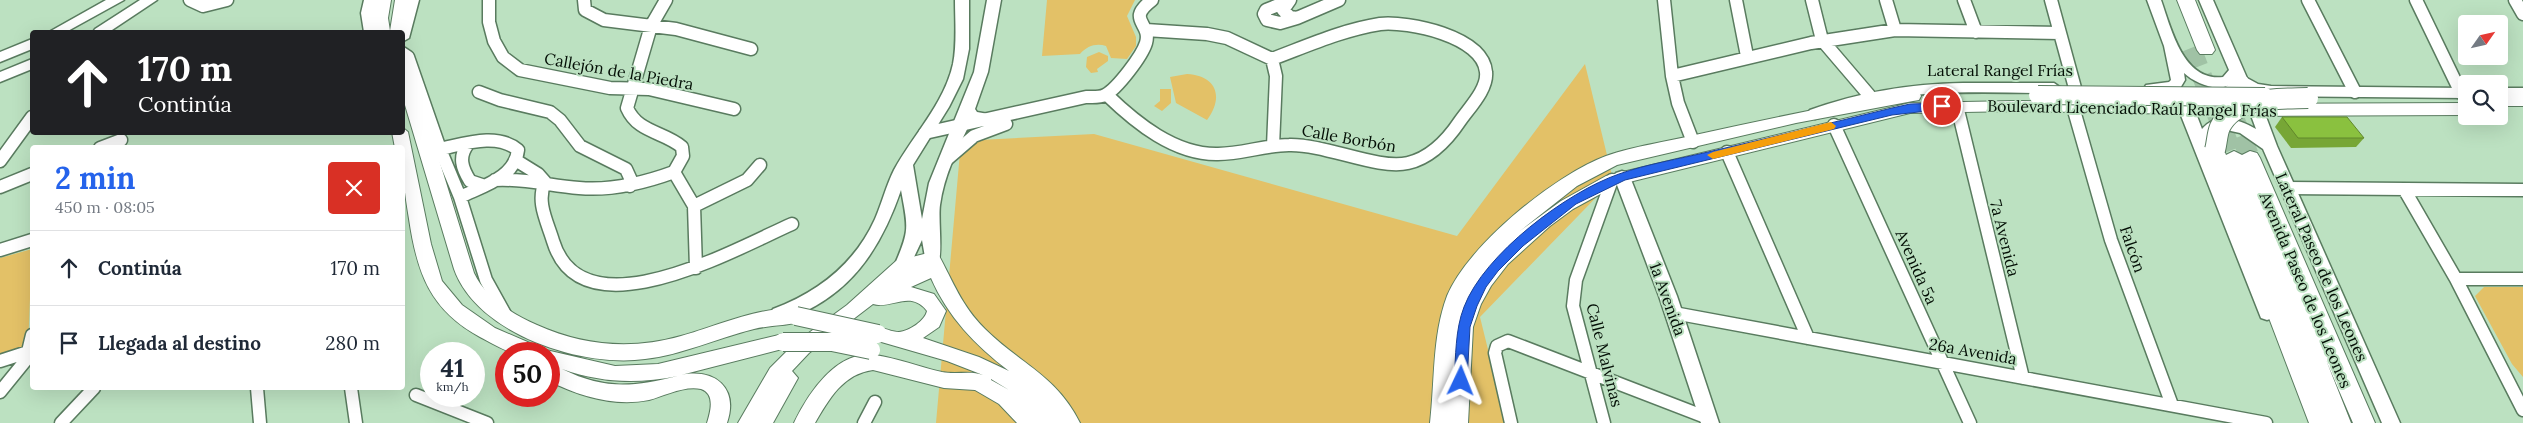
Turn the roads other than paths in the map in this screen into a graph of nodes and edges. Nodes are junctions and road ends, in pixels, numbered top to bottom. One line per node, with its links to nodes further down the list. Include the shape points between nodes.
1 (116, 0): 33 (street)
2 (150, 0): 34 (street)
3 (190, 0): 4 (street, via 196,6 204,7)
4 (227, 0)
5 (371, 0): 35 (street, via 368,13)
6 (384, 0): 36 (main road, via 380,18)
7 (402, 0): 37 (main road)
8 (412, 0): 38 (street)
9 (489, 0): 59 (street, Callejón de la Piedra, via 488,20 497,49 507,64 520,70 610,88)
10 (584, 0): 32 (street, via 585,10 604,20)
11 (666, 0): 32 (street)
12 (962, 0): 47 (street)
13 (994, 0): 48 (street)
14 (1152, 0): 39 (street, via 1138,14)
15 (1339, 0): 31 (street)
16 (1664, 0): 55 (street)
17 (1736, 0): 50 (street)
18 (1812, 0): 43 (street)
19 (1886, 0): 40 (street)
20 (1964, 0): 41 (street)
21 (2051, 0): 42 (street, Falcón)
22 (2154, 0): 45 (street)
23 (2171, 0): 24 (main road, via 2198,49)
24 (2186, 0)
25 (2206, 0): 56 (street)
26 (2308, 0): 63 (street)
27 (2416, 0): 58 (street)
28 (2515, 0): 30 (street)
29 (1288, 1): 31 (street, via 1283,10 1285,14); 31 (street, via 1266,10 1267,20 1280,22)
30 (2523, 14)
31 (1297, 18)
32 (651, 26): 46 (street, via 676,29); 59 (street)
33 (69, 28)
34 (103, 30)
35 (371, 30)
36 (382, 30)
37 (397, 30)
38 (404, 30)
39 (1146, 30): 52 (street, via 1227,38); 67 (street, via 1146,42 1140,54)
40 (1895, 30): 41 (street); 43 (street)
41 (1976, 32): 42 (street)
42 (2060, 33): 68 (street, Falcón)
43 (1822, 40): 50 (street); 66 (street)
44 (30, 45): 51 (street)
45 (2171, 46): 56 (street, via 2187,70 2209,82 2227,82); 60 (street, Lateral Rangel Frías, via 2178,73 2177,83 2168,88)
46 (750, 49)
47 (962, 51): 48 (street); 89 (street, via 954,82)
48 (985, 51): 77 (street, via 981,73)
49 (405, 55): 96 (street)
50 (1747, 56): 55 (street)
51 (0, 57)
52 (1272, 59): 94 (street, via 1276,76); 94 (street, Calle Borbón, via 1373,25 1401,24 1452,36 1468,44 1479,54 1486,72 1480,90 1451,135 1439,147 1406,163 1389,163 1301,144)
53 (30, 65): 57 (street)
54 (405, 76): 131 (main road, via 468,280 477,292)
55 (1672, 76): 91 (street)
56 (2238, 76): 61 (street, via 2254,88); 78 (main road, via 2232,93 2219,102)
57 (0, 77)
58 (2458, 85)
59 (633, 88): 79 (street, Callejón de la Piedra); 105 (street, via 627,108 630,118 638,127 682,147 683,156)
60 (2105, 88): 68 (street, Lateral Rangel Frías); 76 (main road, via 2101,93 2102,100)
61 (2271, 91): 63 (street); 83 (main road, via 2265,96 2267,104)
62 (479, 92): 111 (street, via 550,112 580,146 626,169)
63 (2355, 92): 70 (street)
64 (2508, 93): 65 (street)
65 (2523, 93)
66 (1870, 95): 68 (street, Lateral Rangel Frías, via 1916,88); 84 (street, Lateral Rangel Frías)
67 (1102, 96): 85 (street); 94 (street, Calle Borbón, via 1156,132 1198,153 1219,154); 103 (street, via 1090,104 985,130 965,143)
68 (2073, 98): 75 (main road, Boulevard Licenciado Raúl Rangel Frías, via 2017,106); 76 (main road, Boulevard Licenciado Raúl Rangel Frías); 153 (street, Falcón, via 2112,240)
69 (2308, 98): 71 (main road, Boulevard Licenciado Raúl Rangel Frías); 84 (main road, Boulevard Licenciado Raúl Rangel Frías, bridge, via 2164,94 1910,96); 98 (main road, bridge, via 2260,102 2236,110 2226,117 2220,128)
70 (2458, 99)
71 (2458, 99)
72 (2458, 99): 83 (main road, Boulevard Licenciado Raúl Rangel Frías)
73 (2508, 100): 74 (main road)
74 (2523, 100)
75 (1957, 106): 87 (main road, Boulevard Licenciado Raúl Rangel Frías, via 1910,108); 144 (street, 7a Avenida)
76 (2121, 107): 78 (main road, Boulevard Licenciado Raúl Rangel Frías)
77 (967, 108): 85 (street, via 972,116); 88 (street)
78 (2191, 108): 82 (main road, Boulevard Licenciado Raúl Rangel Frías); 98 (street)
79 (734, 109)
80 (2508, 109): 81 (main road)
81 (2523, 109)
82 (2256, 110): 83 (main road, Boulevard Licenciado Raúl Rangel Frías); 95 (street, Lateral Paseo de los Leones)
83 (2289, 110)
84 (1815, 114): 91 (main road, Boulevard Licenciado Raúl Rangel Frías)
85 (989, 119): 88 (street)
86 (30, 120): 100 (street)
87 (1834, 125): 97 (main road, Boulevard Licenciado Raúl Rangel Frías); 141 (street, Avenida 5a)
88 (959, 126): 89 (street); 103 (street)
89 (925, 133): 104 (street)
90 (121, 140): 93 (street)
91 (1693, 142): 119 (main road, Boulevard Licenciado Raúl Rangel Frías, via 1612,160 1587,172)
92 (468, 144): 96 (street); 101 (street, via 497,140 509,142 518,150); 110 (street, via 461,160 470,181)
93 (108, 145)
94 (1273, 146)
95 (2269, 146): 98 (street, via 2242,127 2216,125 2204,135); 114 (street, Lateral Paseo de los Leones)
96 (440, 149): 118 (street)
97 (1727, 152): 107 (main road, Boulevard Licenciado Raúl Rangel Frías); 133 (street)
98 (2226, 155): 173 (street); 174 (main road); 175 (main road, Avenida Paseo de los Leones); 176 (main road, Avenida Paseo de los Leones)
99 (405, 157): 135 (main road, via 422,244 432,275 445,300 465,319)
100 (0, 161)
101 (517, 161): 108 (street, via 509,171); 109 (street)
102 (760, 165): 120 (street, via 747,180)
103 (942, 165): 117 (street)
104 (905, 166): 112 (street); 132 (street, via 883,220 852,271 811,301)
105 (674, 172): 111 (street); 120 (street)
106 (30, 175): 113 (street)
107 (1617, 179): 119 (main road, Boulevard Licenciado Raúl Rangel Frías); 130 (street, 1a Avenida); 142 (street, Calle Malvinas, via 1576,280 1573,306)
108 (494, 180): 109 (street, via 519,178); 110 (street)
109 (545, 182): 111 (street, via 584,189); 126 (street, via 540,197 560,258 584,277 612,285 626,285 654,282)
110 (482, 185): 118 (street)
111 (630, 186)
112 (906, 186): 117 (street, via 920,192); 125 (street, via 916,229)
113 (0, 187)
114 (2288, 188): 115 (street); 177 (street, Lateral Paseo de los Leones)
115 (2404, 189): 116 (street); 127 (street)
116 (2523, 190)
117 (933, 192): 124 (street, via 929,240)
118 (460, 197): 131 (street, via 486,280)
119 (1564, 197): 167 (main road, via 1526,216 1475,265 1458,294 1448,332); 168 (main road, via 1494,268 1470,306 1464,327)
120 (694, 206): 126 (street)
121 (792, 224): 126 (street)
122 (30, 241): 123 (street)
123 (0, 250)
124 (934, 264): 125 (main road); 129 (main road); 166 (main road, via 947,292 972,327 988,344 1044,385)
125 (902, 266): 160 (main road, via 854,310 789,361 767,389)
126 (696, 268)
127 (2456, 279): 128 (street); 152 (street)
128 (2523, 280)
129 (881, 297): 134 (main road, via 912,294 928,299 937,310 932,324); 161 (main road, via 806,358 787,379)
130 (1674, 313): 133 (street, 26a Avenida); 154 (street, 1a Avenida)
131 (506, 316): 132 (main road, via 559,342 587,350 622,354 669,347)
132 (772, 316): 136 (main road, bridge, via 796,316)
133 (1808, 338): 141 (street, 26a Avenida)
134 (900, 339): 136 (main road); 165 (main road, via 998,373 1021,388)
135 (510, 342)
136 (874, 342): 140 (main road, bridge, via 783,342 632,374 592,371); 145 (main road)
137 (30, 351): 139 (street)
138 (30, 353): 149 (street, via 25,364)
139 (0, 361)
140 (560, 361)
141 (1940, 363): 144 (street, 26a Avenida); 171 (street, Avenida 5a)
142 (1589, 370): 154 (street); 169 (street, via 1516,342 1502,342 1496,353); 170 (street, Calle Malvinas)
143 (560, 378): 159 (main road, via 572,384 611,393 640,393 693,381 708,383 718,389 722,400)
144 (2023, 378): 153 (street, 26a Avenida)
145 (983, 383): 162 (main road, via 944,380 873,362 861,362 850,366 831,382); 164 (main road, via 1006,398)
146 (92, 390): 155 (street)
147 (257, 390): 156 (street)
148 (352, 390): 157 (street)
149 (0, 392)
150 (416, 395): 158 (street)
151 (875, 402): 163 (street)
152 (2521, 402)
153 (2172, 406): 172 (street, 26a Avenida)
154 (1709, 420)
155 (61, 423)
156 (260, 423)
157 (356, 423)
158 (487, 423)
159 (717, 423)
160 (748, 423)
161 (763, 423)
162 (804, 423)
163 (864, 423)
164 (1029, 423)
165 (1050, 423)
166 (1070, 423)
167 (1440, 423)
168 (1458, 423)
169 (1511, 423)
170 (1604, 423)
171 (1970, 423)
172 (2266, 423)
173 (2311, 423)
174 (2320, 423)
175 (2340, 423)
176 (2364, 423)
177 (2391, 423)

